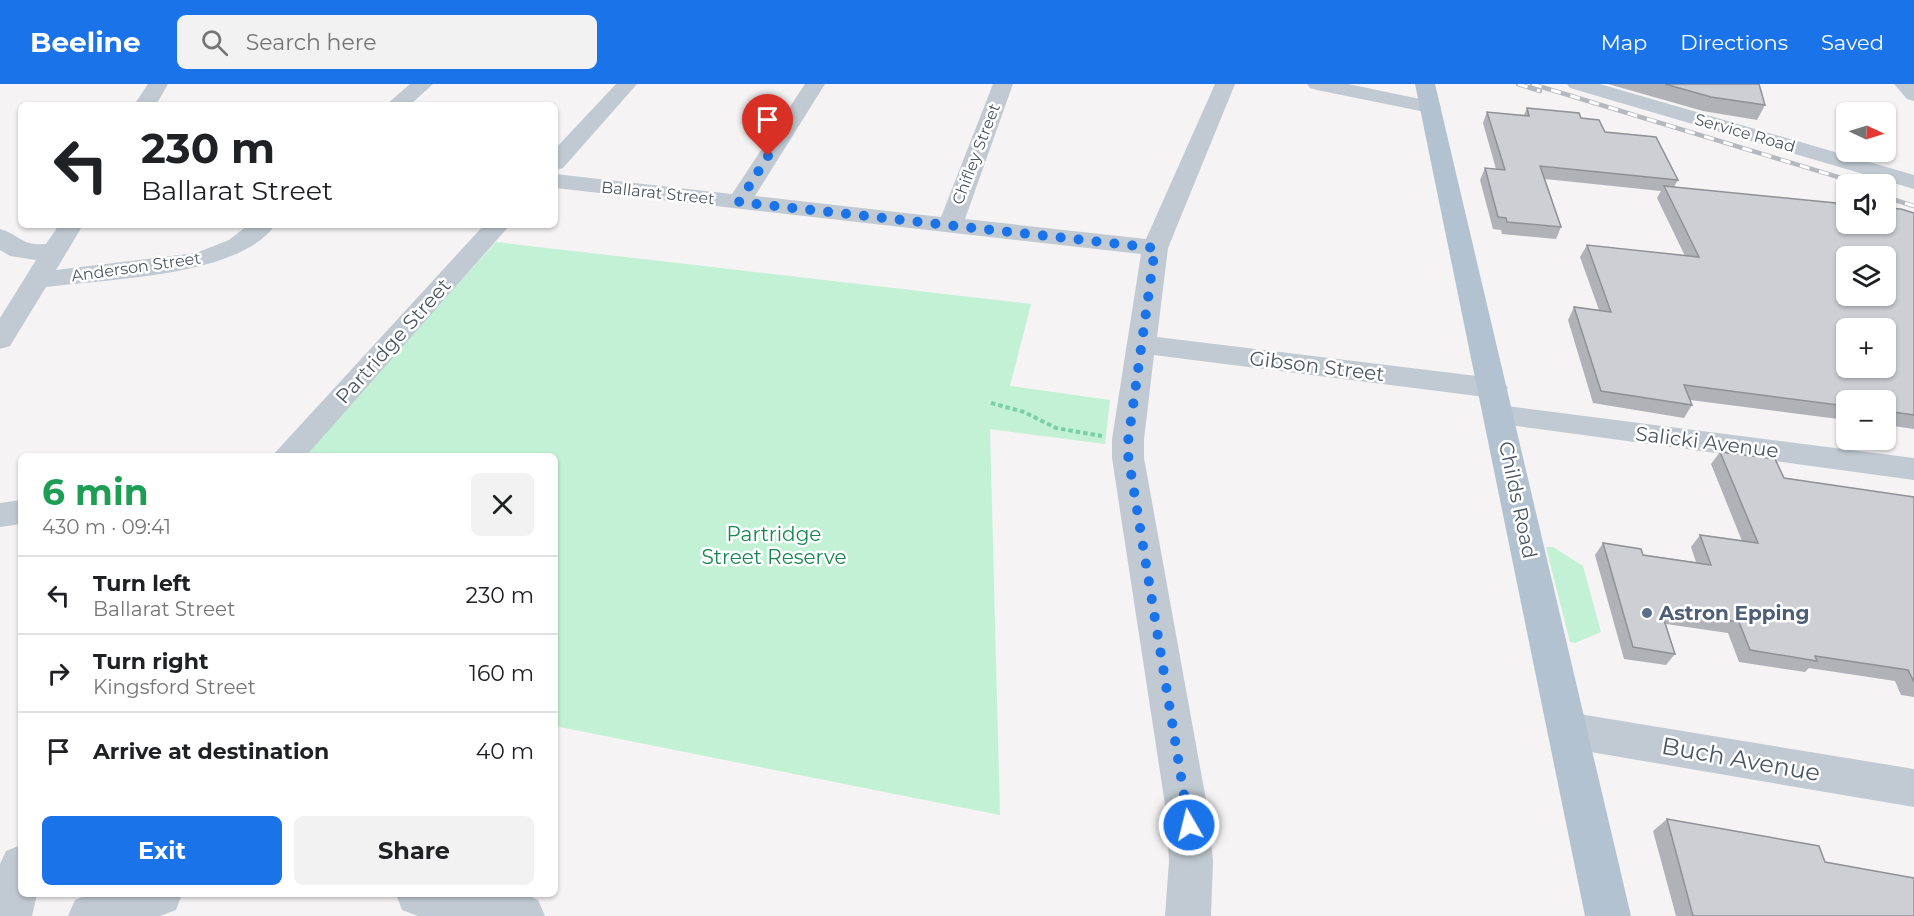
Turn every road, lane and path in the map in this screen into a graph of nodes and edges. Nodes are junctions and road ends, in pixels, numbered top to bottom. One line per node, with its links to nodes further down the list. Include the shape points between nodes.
1 (158, 84): 12 (street)
2 (423, 84): 13 (street)
3 (627, 84): 14 (street)
4 (814, 84): 17 (street)
5 (1003, 84): 18 (street, Chifley Street)
6 (1225, 84): 23 (street)
7 (1317, 84): 11 (street)
8 (1577, 84): 16 (street, Service Road)
9 (1904, 84): 10 (street)
10 (1914, 95)
11 (1428, 96): 28 (main road, Childs Road)
12 (147, 102)
13 (402, 102)
14 (558, 160)
15 (558, 181): 17 (street, Ballarat Street)
16 (1914, 182)
17 (739, 202): 18 (street, Ballarat Street)
18 (950, 225): 23 (street, Ballarat Street)
19 (69, 228): 24 (street)
20 (259, 228): 25 (street, Anderson Street, via 238,245 201,260)
21 (495, 228): 31 (street, Partridge Street)
22 (0, 237): 24 (street, via 10,248 24,254)
23 (1155, 248): 27 (street)
24 (54, 251): 25 (street)
25 (37, 280): 26 (street)
26 (0, 340)
27 (1141, 344): 28 (street, Gibson Street); 43 (street, via 1127,449 1187,811 1191,861)
28 (1496, 401): 32 (street, Salicki Avenue); 35 (main road, Childs Road)
29 (991, 403): 30 (path, via 1024,412 1056,428)
30 (1106, 436)
31 (291, 453)
32 (1914, 469)
33 (18, 512): 34 (street)
34 (0, 515)
35 (1568, 730): 36 (street, Buch Avenue); 44 (main road, Childs Road)
36 (1914, 788)
37 (18, 878): 40 (street)
38 (150, 897): 41 (street)
39 (432, 897): 42 (street)
40 (9, 916)
41 (91, 916)
42 (522, 916)
43 (1188, 916)
44 (1608, 916)

